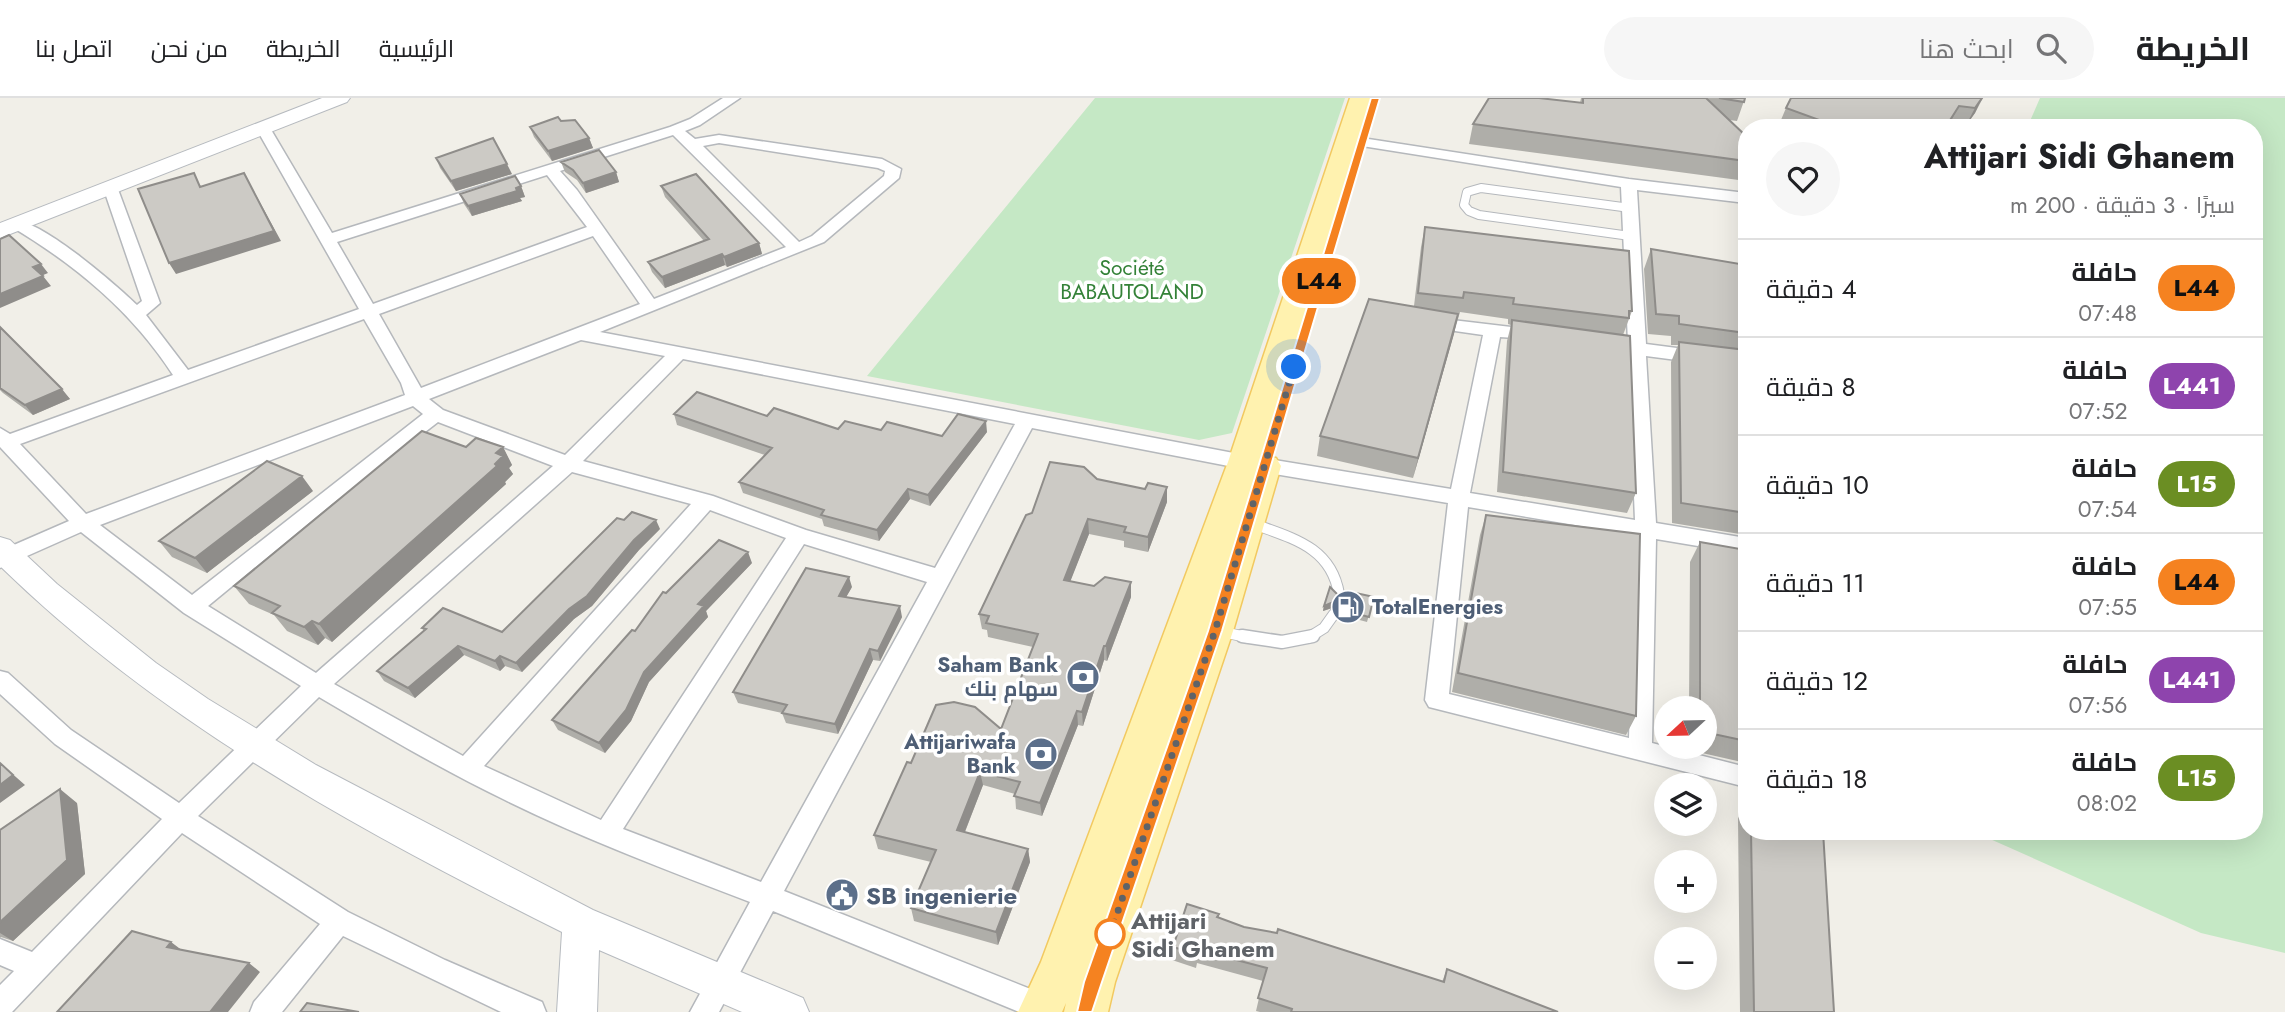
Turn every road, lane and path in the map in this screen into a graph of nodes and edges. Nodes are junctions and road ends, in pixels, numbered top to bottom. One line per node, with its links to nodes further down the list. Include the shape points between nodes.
1 (340, 98): 5 (street)
2 (733, 98): 6 (street)
3 (1361, 98): 36 (main road)
4 (1375, 98): 7 (main road)
5 (263, 128): 11 (street); 17 (street)
6 (674, 130): 8 (street); 9 (street)
7 (1362, 142): 10 (street); 36 (main road)
8 (692, 144): 18 (street); 18 (street, via 719,139 893,169 891,178 875,192 818,239)
9 (551, 170): 15 (street); 17 (street)
10 (1629, 184): 12 (street); 13 (street)
11 (111, 187): 14 (street); 21 (street, via 151,303)
12 (1738, 197)
13 (1630, 208): 16 (street); 16 (lane, via 1481,188 1468,192 1464,205 1479,215)
14 (9, 227): 21 (street, via 72,256)
15 (596, 229): 19 (street); 20 (street)
16 (1630, 236): 27 (street, via 1625,260)
17 (327, 240): 20 (street)
18 (797, 249): 19 (street)
19 (651, 307): 24 (street)
20 (368, 311): 30 (street); 31 (street)
21 (136, 314): 30 (street)
22 (1413, 320): 23 (street)
23 (1493, 330): 25 (street); 37 (street)
24 (581, 334): 28 (street); 31 (street)
25 (1558, 338)
26 (1610, 345): 27 (street)
27 (1636, 348): 29 (street); 41 (street)
28 (678, 354): 33 (street); 35 (street)
29 (1738, 362)
30 (183, 377): 34 (street)
31 (415, 398): 32 (street); 40 (street)
32 (436, 414): 35 (street); 47 (street)
33 (1027, 420): 36 (street); 45 (street)
34 (3, 438): 40 (street)
35 (568, 464): 38 (street); 51 (street)
36 (1255, 464): 37 (street); 39 (main road); 66 (main road)
37 (1459, 498): 41 (street); 53 (street, via 1437,700)
38 (706, 501): 42 (street); 54 (street)
39 (1248, 522): 46 (lane, via 1303,543 1323,556 1336,574); 49 (main road)
40 (83, 523): 44 (street); 47 (street)
41 (1646, 529): 43 (street); 53 (street)
42 (799, 535): 45 (street); 57 (street)
43 (1738, 545)
44 (3, 555): 52 (street, via 118,650)
45 (940, 578): 58 (street)
46 (1339, 594)
47 (192, 607): 51 (street)
48 (1334, 614): 49 (lane, via 1321,631 1299,641)
49 (1215, 631): 70 (main road)
50 (0, 680): 56 (street, via 64,737)
51 (317, 685): 52 (street); 54 (street)
52 (253, 747): 56 (street); 60 (street)
53 (1640, 751): 55 (street)
54 (467, 769): 57 (street)
55 (1738, 775)
56 (180, 818): 59 (street); 62 (street)
57 (606, 834): 58 (street)
58 (767, 896): 63 (street); 66 (street)
59 (339, 921): 65 (street); 67 (street)
60 (581, 923): 63 (street); 68 (street)
61 (0, 952): 62 (street)
62 (37, 967): 64 (street)
63 (712, 998): 69 (street)
64 (0, 1005)
65 (520, 1010)
66 (1042, 1010)
67 (264, 1012)
68 (577, 1012)
69 (789, 1012)
70 (1086, 1012)

